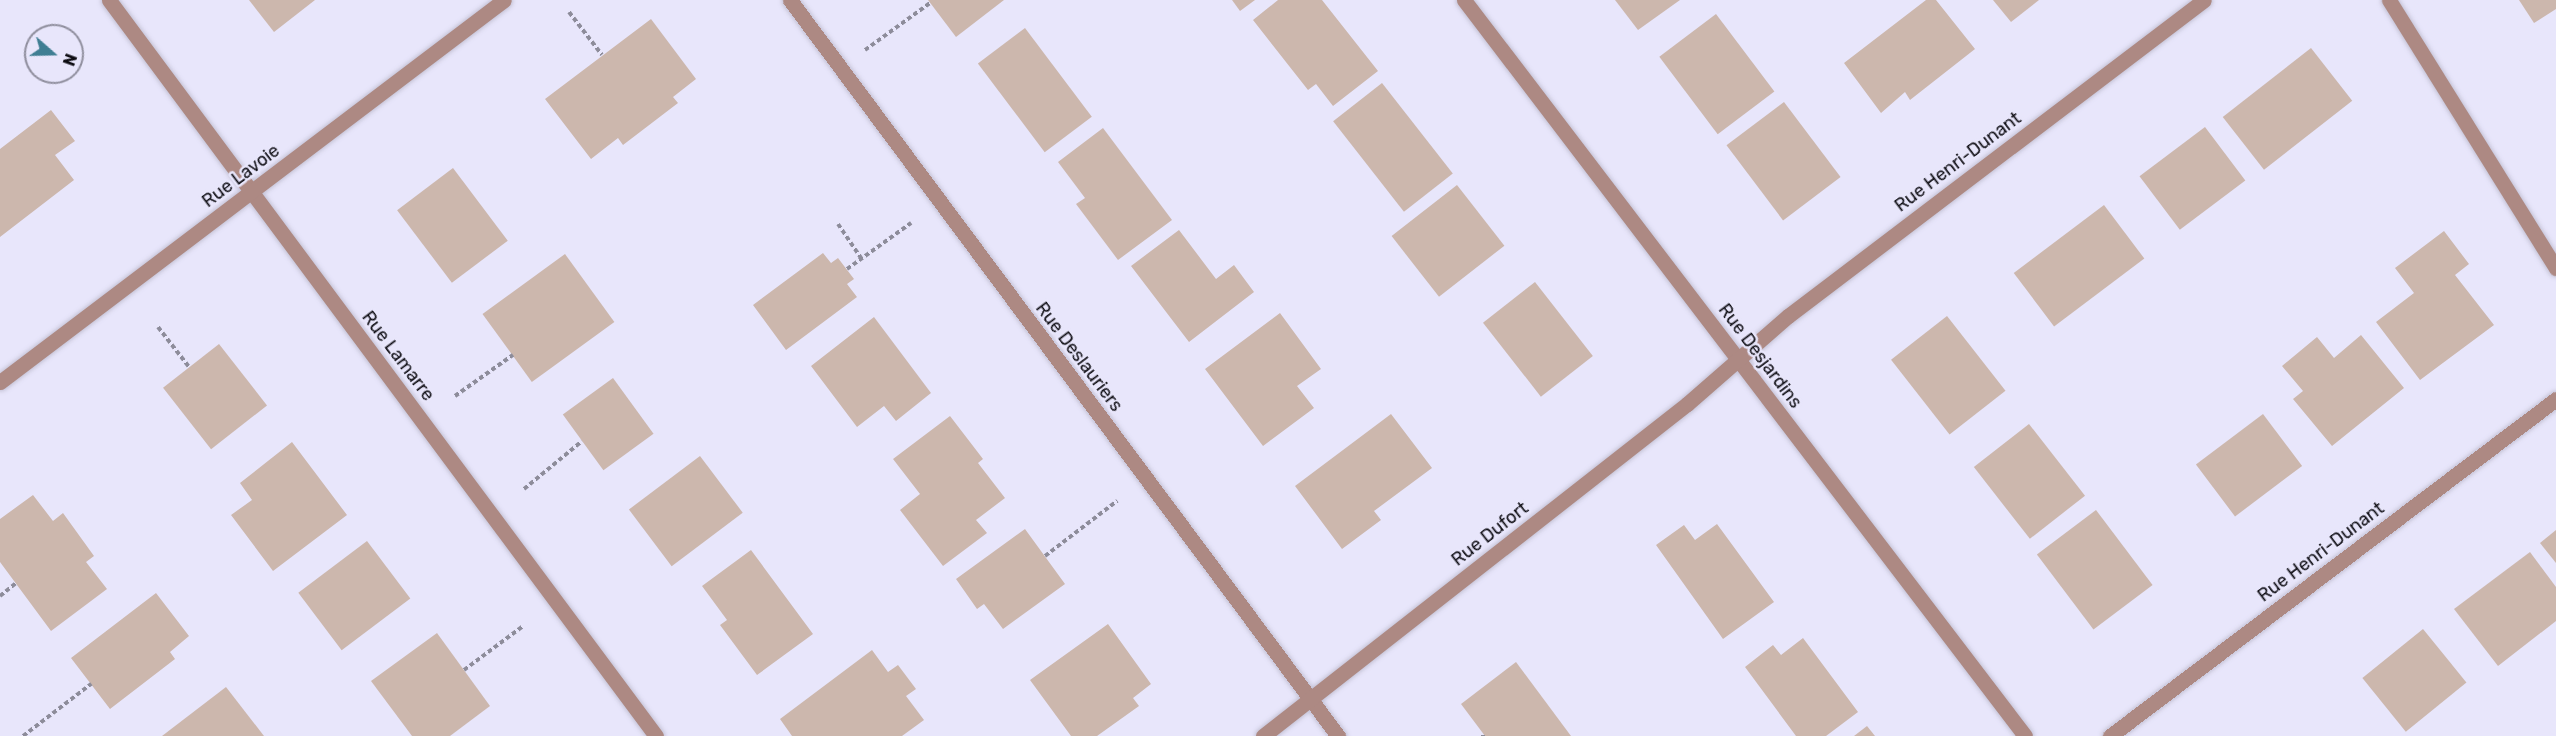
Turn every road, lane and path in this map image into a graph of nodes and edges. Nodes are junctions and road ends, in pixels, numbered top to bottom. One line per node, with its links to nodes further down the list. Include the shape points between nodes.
1 (109, 0): 11 (street, Rue Lamarre)
2 (504, 0): 11 (street, Rue Lavoie)
3 (790, 0): 10 (street, Rue Deslauriers)
4 (1464, 0): 19 (street, Rue Desjardins)
5 (2204, 0): 19 (street, Rue Henri-Dunant, via 1788,316)
6 (2389, 0): 15 (street)
7 (930, 3): 10 (path)
8 (569, 12): 9 (path)
9 (602, 56)
10 (841, 68): 33 (street, Rue Deslauriers)
11 (252, 193): 21 (street, Rue Lavoie); 35 (street, Rue Lamarre)
12 (911, 223): 14 (path)
13 (838, 224): 14 (path)
14 (861, 258): 16 (path)
15 (2556, 268)
16 (847, 269)
17 (158, 327): 20 (path)
18 (513, 356): 22 (path)
19 (1739, 360): 33 (street, Rue Dufort); 38 (street, Rue Desjardins)
20 (189, 367)
21 (0, 382)
22 (455, 396)
23 (2556, 399): 39 (street, Rue Henri-Dunant)
24 (582, 441): 25 (path)
25 (524, 489)
26 (1118, 501): 27 (path)
27 (1044, 556)
28 (16, 584): 29 (path)
29 (0, 596)
30 (523, 626): 31 (path)
31 (464, 670)
32 (91, 684): 34 (path)
33 (1310, 700): 36 (street, Rue Dufort); 37 (street, Rue Deslauriers)
34 (23, 736)
35 (656, 736)
36 (1263, 736)
37 (1338, 736)
38 (2025, 736)
39 (2110, 736)

